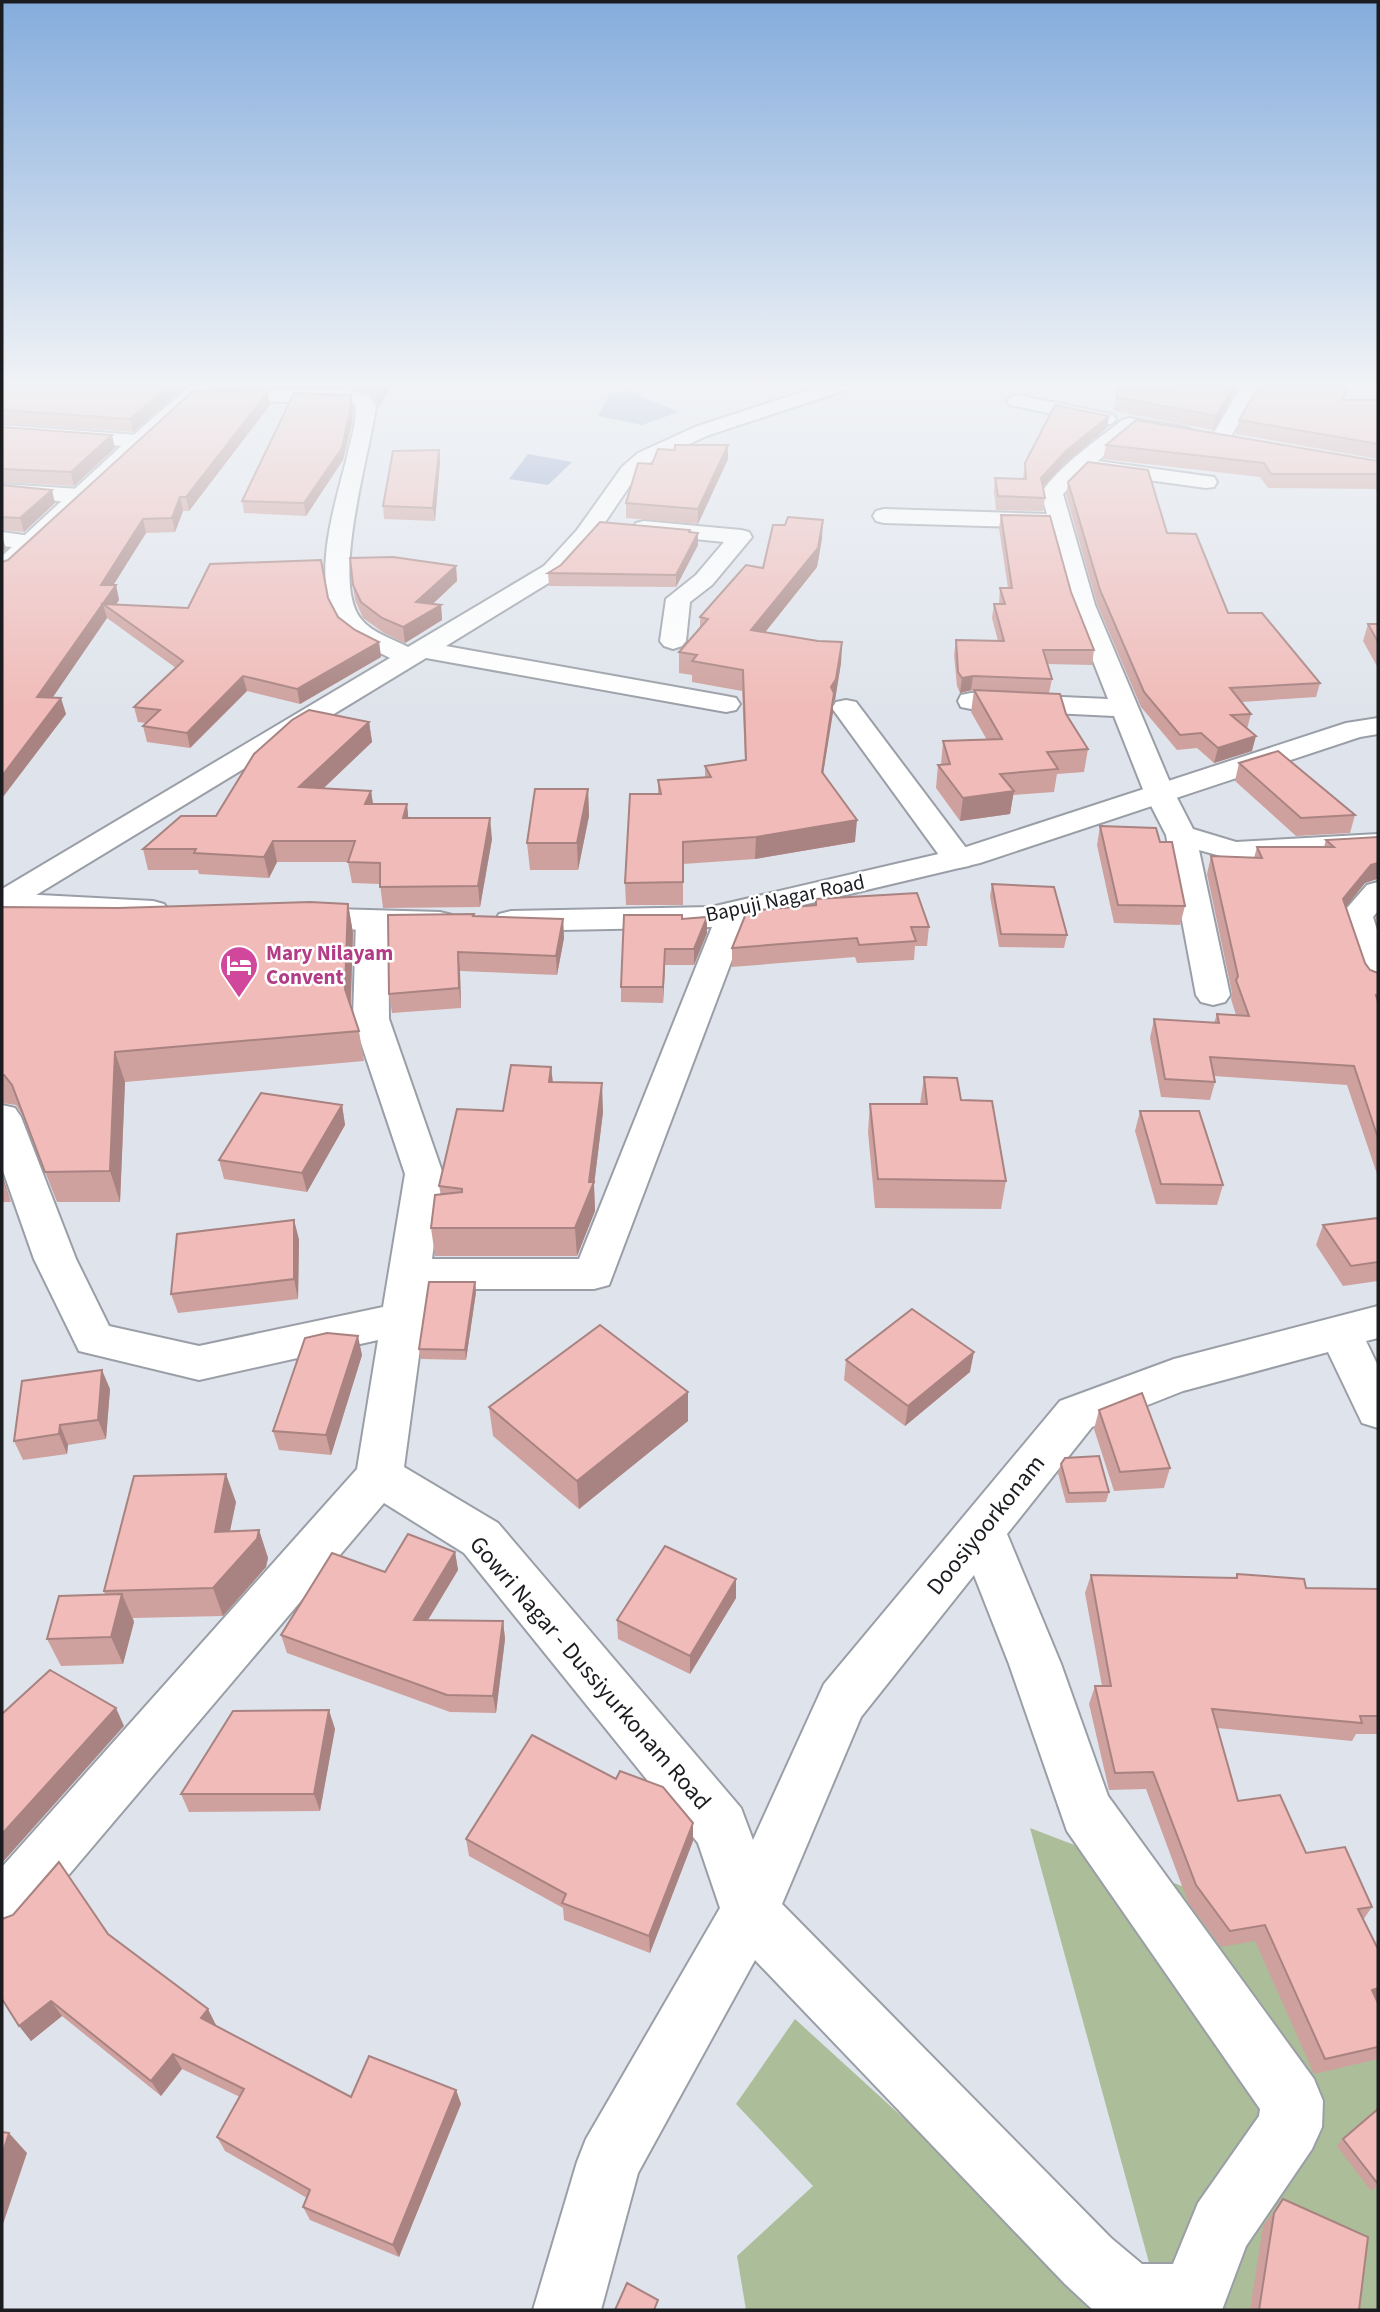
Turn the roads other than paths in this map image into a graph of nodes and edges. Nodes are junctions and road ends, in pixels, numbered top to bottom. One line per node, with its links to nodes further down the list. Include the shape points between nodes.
1 (53, 494): 6 (street)
2 (82, 494): 6 (street)
3 (350, 494): 14 (street, via 337,566 337,601 352,626)
4 (613, 494): 9 (street)
5 (1052, 494): 8 (street)
6 (80, 496): 11 (street)
7 (884, 516): 8 (street)
8 (1060, 521): 18 (street, via 1083,605)
9 (593, 524): 13 (street, via 741,537 705,580 678,599); 14 (street, via 552,570)
10 (2, 539): 11 (street)
11 (30, 542): 12 (street)
12 (2, 568)
13 (673, 641)
14 (416, 654): 16 (street); 26 (street)
15 (971, 701): 18 (street)
16 (726, 704)
17 (846, 708): 23 (street)
18 (1125, 708): 20 (street)
19 (1378, 726): 20 (street, Bapuji Nagar Road)
20 (1159, 792): 21 (street); 23 (street, Bapuji Nagar Road)
21 (1181, 835): 22 (street, via 1235,851); 32 (street)
22 (1369, 844): 24 (street)
23 (958, 859): 28 (street, Bapuji Nagar Road)
24 (1378, 870)
25 (1378, 892): 31 (street, via 1356,916)
26 (2, 902): 27 (street)
27 (180, 912)
28 (734, 912): 30 (street, Bapuji Nagar Road, via 711,917); 34 (street, via 594,1274)
29 (262, 916): 30 (street, Bapuji Nagar Road)
30 (372, 922): 34 (street, via 372,1020 424,1174)
31 (1378, 980)
32 (1213, 995)
33 (2, 1117): 34 (street, via 55,1259 94,1339 199,1363)
34 (405, 1297): 37 (street)
35 (1359, 1327): 36 (street); 38 (street, Doosiyoorkonam, via 1174,1376 1076,1414)
36 (1378, 1410)
37 (379, 1476): 39 (street); 40 (street, Gowri Nagar - Dussiyurkonam Road, via 481,1538 721,1827)
38 (981, 1530): 40 (street, Doosiyoorkonam, via 842,1701); 40 (street, via 1035,1664 1086,1812 1292,2101 1290,2127 1221,2226 1193,2298 1129,2298)
39 (2, 1910)
40 (750, 1912): 41 (street, via 609,2162)
41 (567, 2310)

